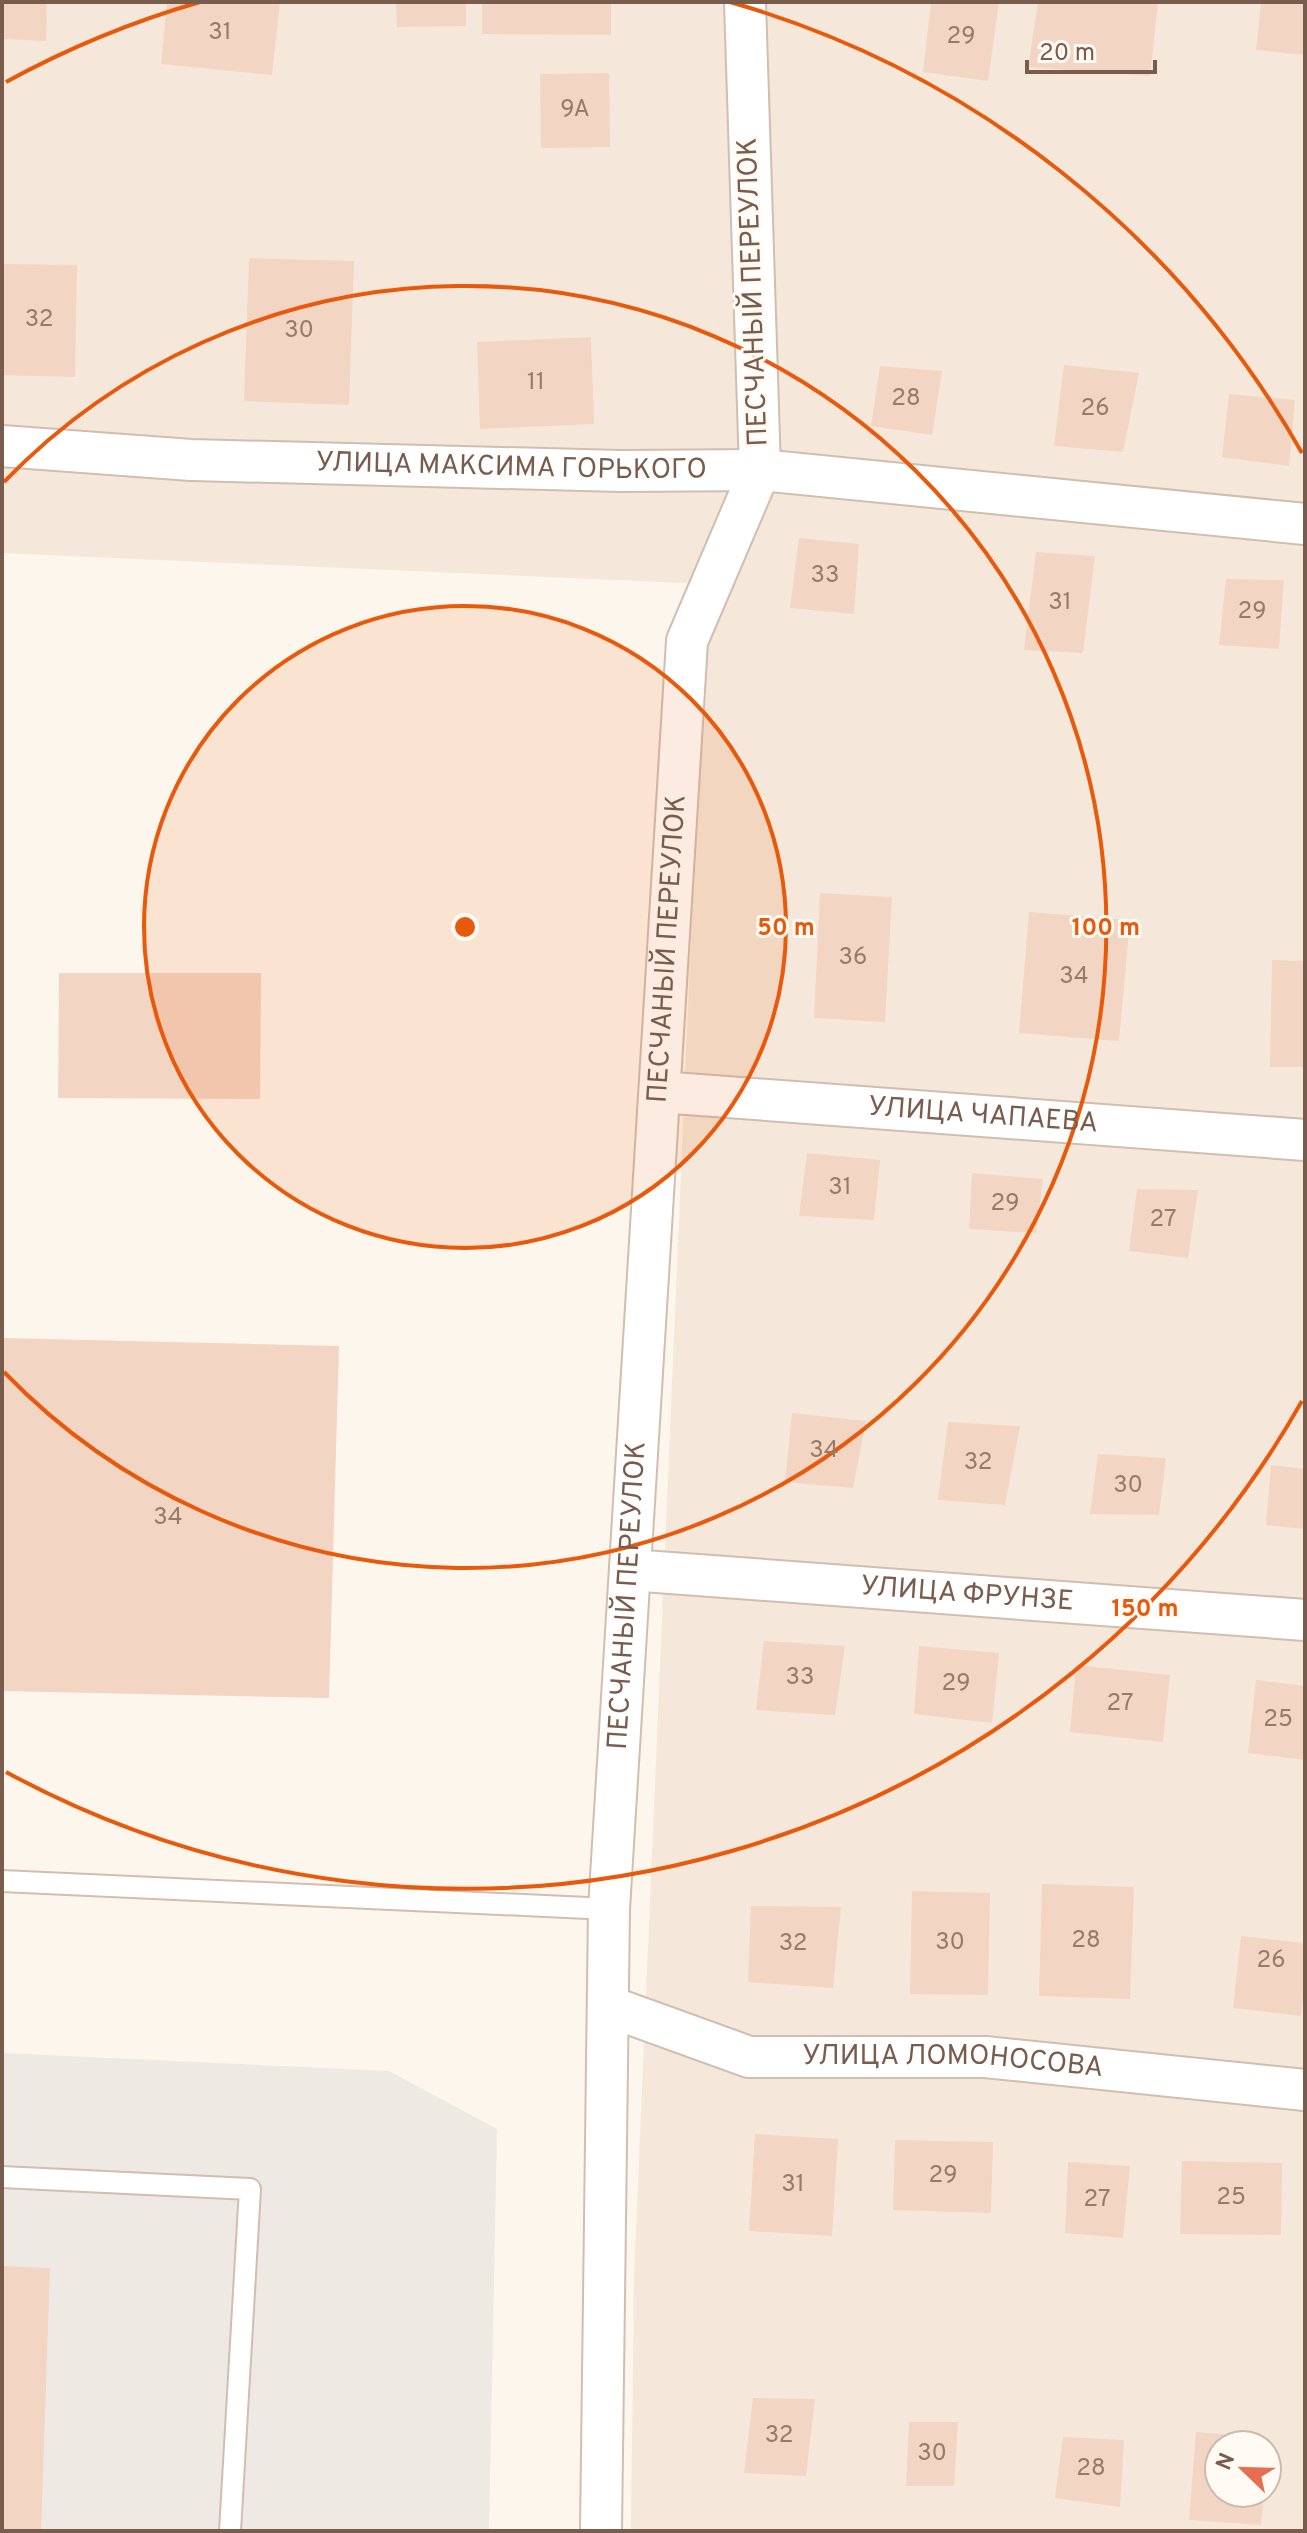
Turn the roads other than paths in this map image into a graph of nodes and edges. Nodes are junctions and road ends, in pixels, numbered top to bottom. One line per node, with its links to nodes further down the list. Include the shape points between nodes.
1 (745, 2): 3 (street, ПЕСЧАНЫЙ ПЕРЕУЛОК)
2 (2, 446): 3 (street, УЛИЦА МАКСИМА ГОРЬКОГО, via 191,460)
3 (760, 470): 4 (street, УЛИЦА МАКСИМА ГОРЬКОГО); 5 (street, ПЕСЧАНЫЙ ПЕРЕУЛОК, via 687,641)
4 (1305, 524)
5 (660, 1092): 6 (street, УЛИЦА ЧАПАЕВА); 7 (street, ПЕСЧАНЫЙ ПЕРЕУЛОК)
6 (1305, 1140)
7 (630, 1570): 8 (street, УЛИЦА ФРУНЗЕ); 10 (street, ПЕСЧАНЫЙ ПЕРЕУЛОК)
8 (1305, 1620)
9 (2, 1881): 10 (lane)
10 (609, 1909): 11 (street, ПЕСЧАНЫЙ ПЕРЕУЛОК)
11 (608, 2006): 12 (street, УЛИЦА ЛОМОНОСОВА, via 749,2057 985,2057); 14 (street, ПЕСЧАНЫЙ ПЕРЕУЛОК)
12 (1305, 2090)
13 (2, 2177): 15 (lane, via 250,2189)
14 (606, 2530)
15 (230, 2531)

